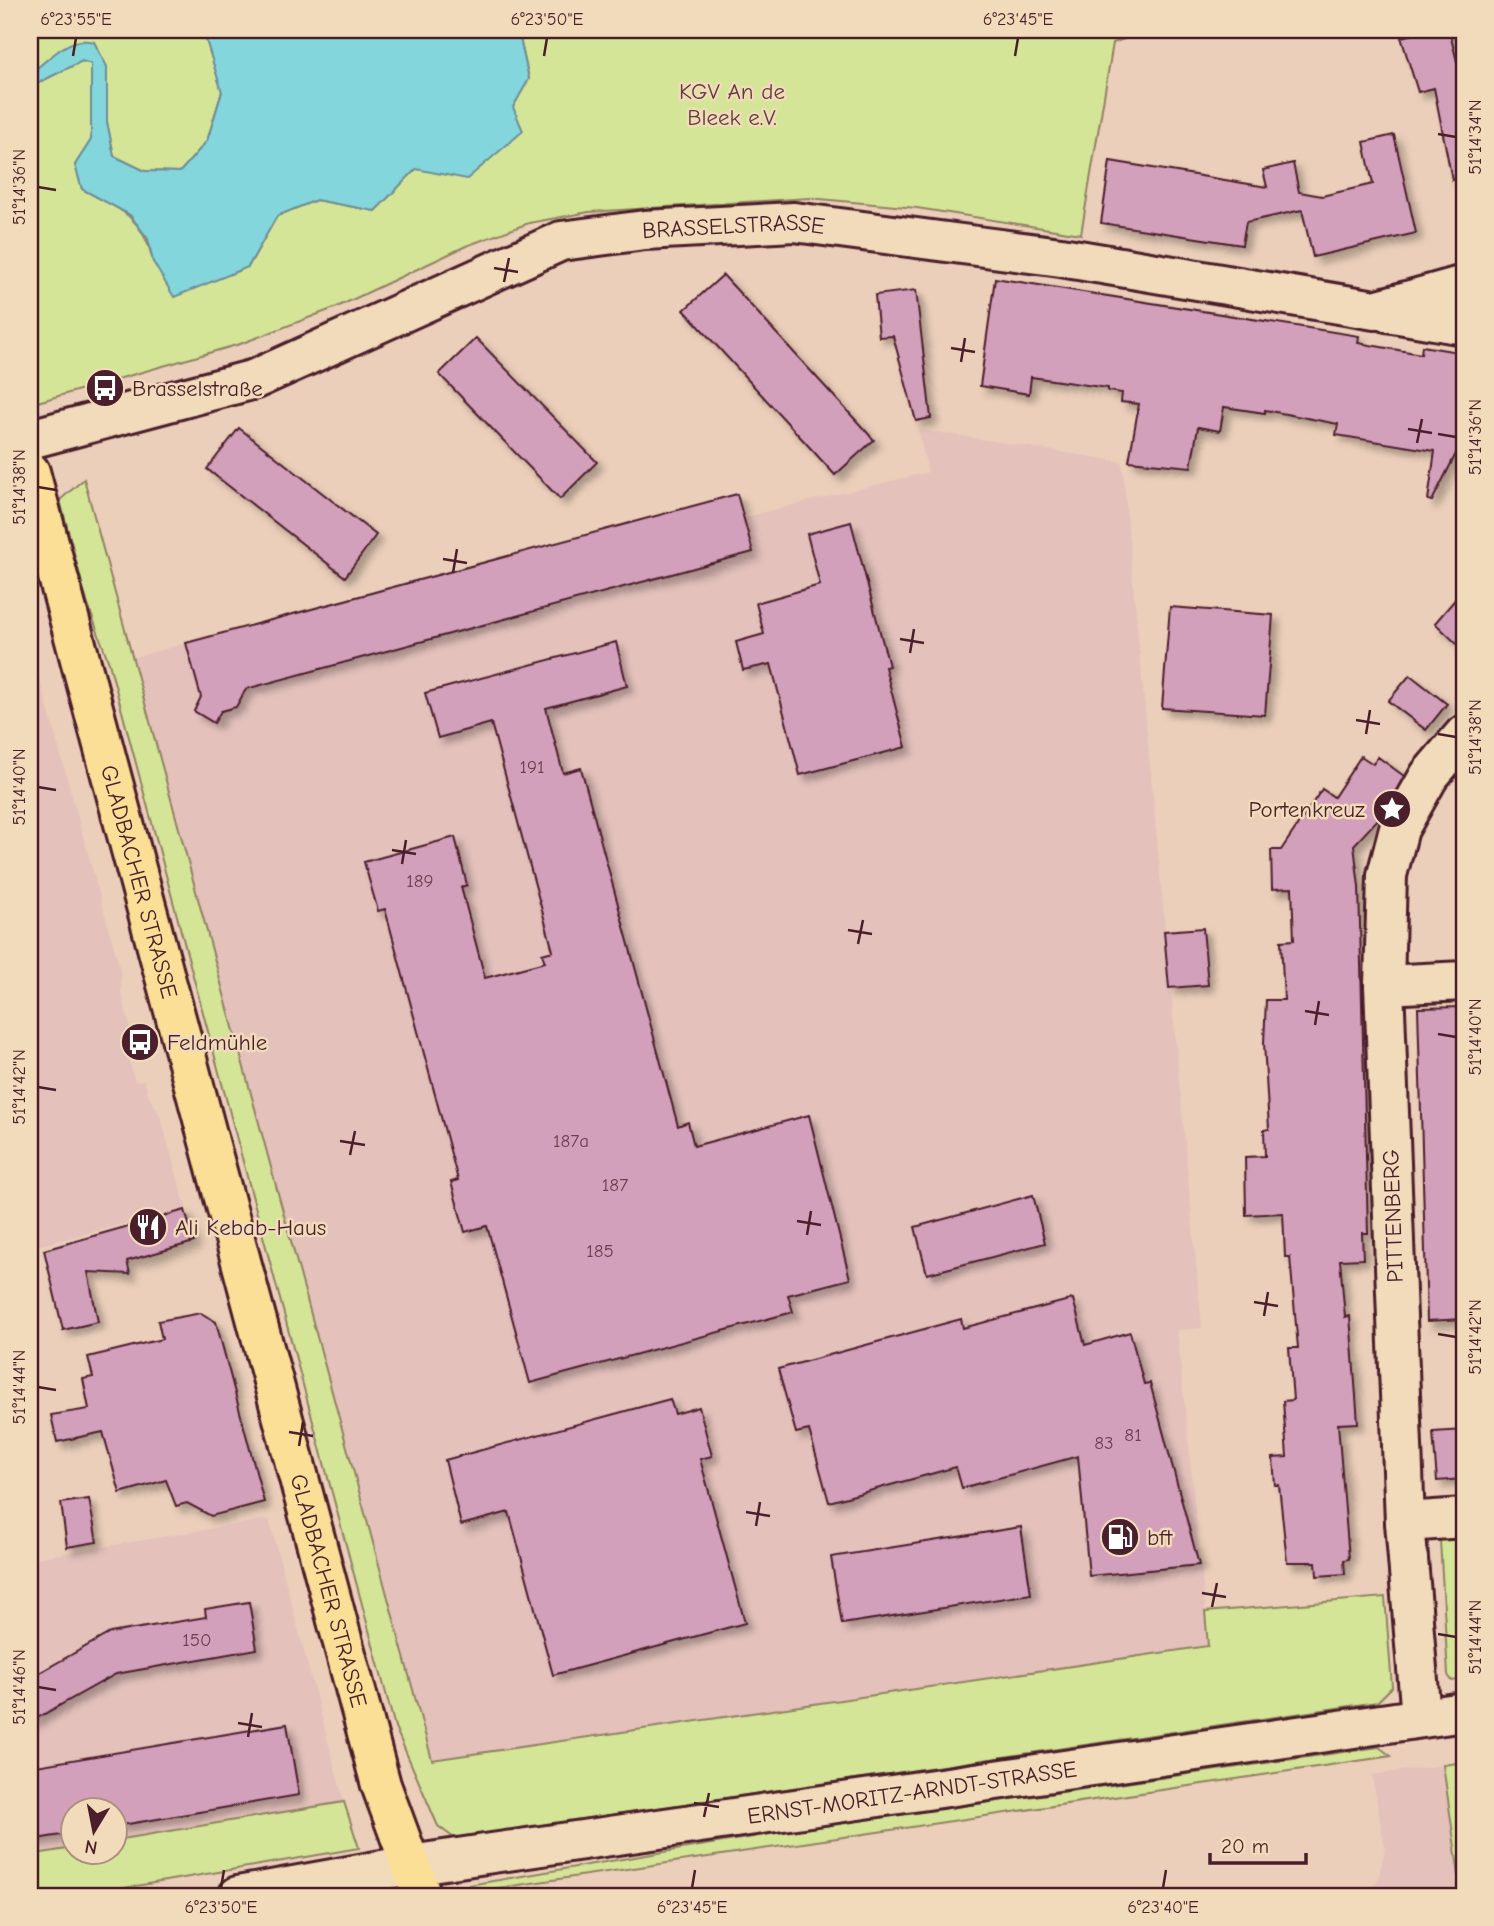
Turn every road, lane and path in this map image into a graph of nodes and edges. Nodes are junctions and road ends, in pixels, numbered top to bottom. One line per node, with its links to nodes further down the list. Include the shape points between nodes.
1 (1464, 285): 2 (street, BRASSELSTRASSE)
2 (1375, 310): 3 (street); 4 (street, BRASSELSTRASSE, via 1060,257 794,222 645,230 561,242 255,379)
3 (1464, 325)
4 (30, 439)
5 (30, 472): 13 (main road, GLADBACHER STRASSE, via 341,1642 381,1786)
6 (1464, 734): 8 (street, PITTENBERG, via 1429,776 1399,829 1387,875)
7 (1464, 981): 8 (street)
8 (1384, 985): 10 (street, PITTENBERG)
9 (1464, 1518): 10 (street)
10 (1405, 1522): 12 (street, PITTENBERG)
11 (1464, 1712): 12 (street, ERNST-MORITZ-ARNDT-STRASSE)
12 (1420, 1718): 13 (street, ERNST-MORITZ-ARNDT-STRASSE)
13 (416, 1880): 14 (street, ERNST-MORITZ-ARNDT-STRASSE)
14 (238, 1896)

